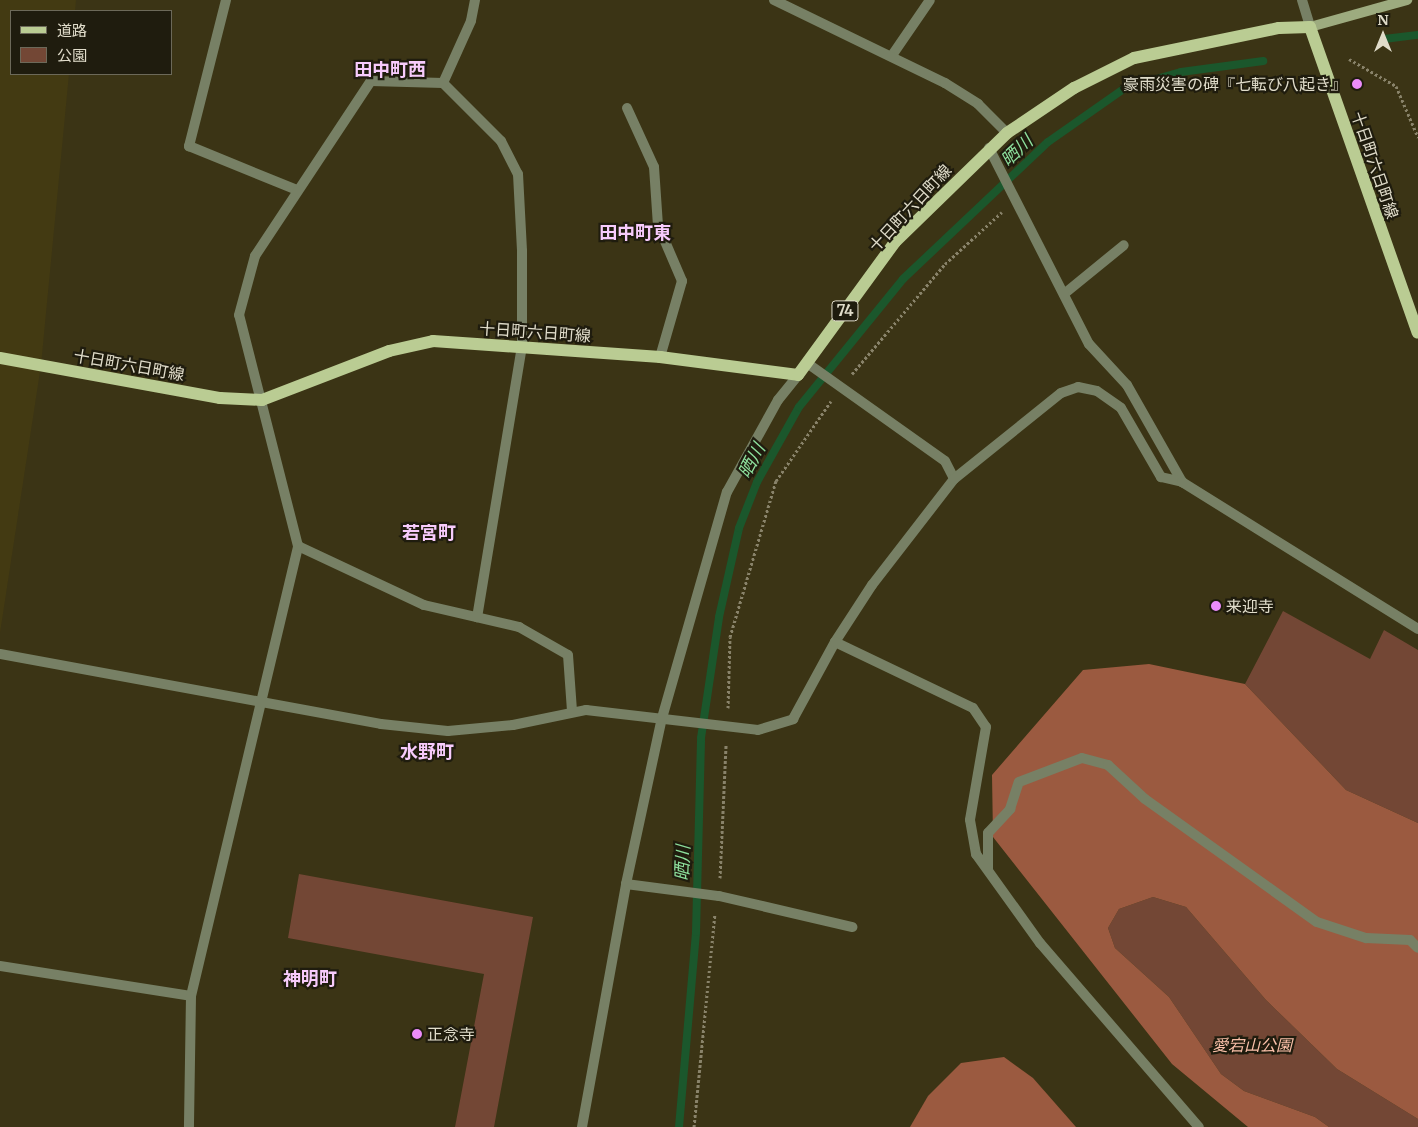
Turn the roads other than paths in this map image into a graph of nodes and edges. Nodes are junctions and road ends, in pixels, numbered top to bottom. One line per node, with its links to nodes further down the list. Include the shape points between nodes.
1 (226, 0): 13 (street, via 189,146)
2 (475, 0): 9 (street, via 471,21)
3 (774, 0): 8 (street)
4 (930, 0): 8 (street)
5 (1302, 0): 7 (street)
6 (1407, 0): 7 (main road)
7 (1310, 27): 11 (main road, 十日町六日町線 / 74, via 1279,28 1134,58 1074,88); 16 (main road, 十日町六日町線)
8 (893, 54): 11 (street, via 978,104)
9 (443, 83): 13 (street, via 371,81); 17 (street, via 501,141 518,174)
10 (626, 108): 18 (street, via 654,167 658,225 682,282)
11 (1007, 133): 12 (main road, 十日町六日町線 / 74)
12 (989, 148): 15 (street); 20 (main road, 十日町六日町線 / 74, via 895,242)
13 (297, 190): 22 (street, via 255,256 239,316)
14 (1124, 245): 15 (street)
15 (1064, 294): 24 (street, via 1089,344 1127,385)
16 (1418, 333)
17 (522, 346): 18 (main road, 十日町六日町線); 22 (main road, 十日町六日町線, via 433,341 389,351); 26 (street)
18 (660, 357): 21 (main road, 十日町六日町線)
19 (0, 358): 22 (main road, 十日町六日町線, via 220,398)
20 (807, 364): 21 (main road, 十日町六日町線 / 74); 23 (street, via 946,461)
21 (798, 375): 32 (street, via 778,400 727,492)
22 (262, 400): 25 (street)
23 (954, 479): 24 (street, via 1061,393 1078,387 1097,391 1121,408 1161,477); 28 (street, via 872,585)
24 (1182, 482): 27 (street)
25 (298, 546): 26 (street, via 424,604); 30 (street)
26 (477, 617): 31 (street, via 519,627 568,655)
27 (1418, 629)
28 (835, 642): 32 (street, via 793,719 758,730); 33 (street, via 973,708 986,727 970,820 976,854)
29 (0, 654): 30 (street)
30 (262, 701): 31 (street, via 448,731 512,725); 39 (street)
31 (572, 711): 32 (street)
32 (662, 718): 34 (street)
33 (988, 869): 36 (street, via 988,833 1010,808 1019,782 1082,758 1108,765 1144,799 1317,922 1366,938); 42 (street, via 1040,943)
34 (626, 884): 35 (street, via 719,896); 41 (street)
35 (852, 927)
36 (1414, 940): 37 (street)
37 (1418, 948)
38 (0, 966): 39 (street)
39 (191, 996): 40 (street)
40 (189, 1127)
41 (582, 1127)
42 (1199, 1127)

